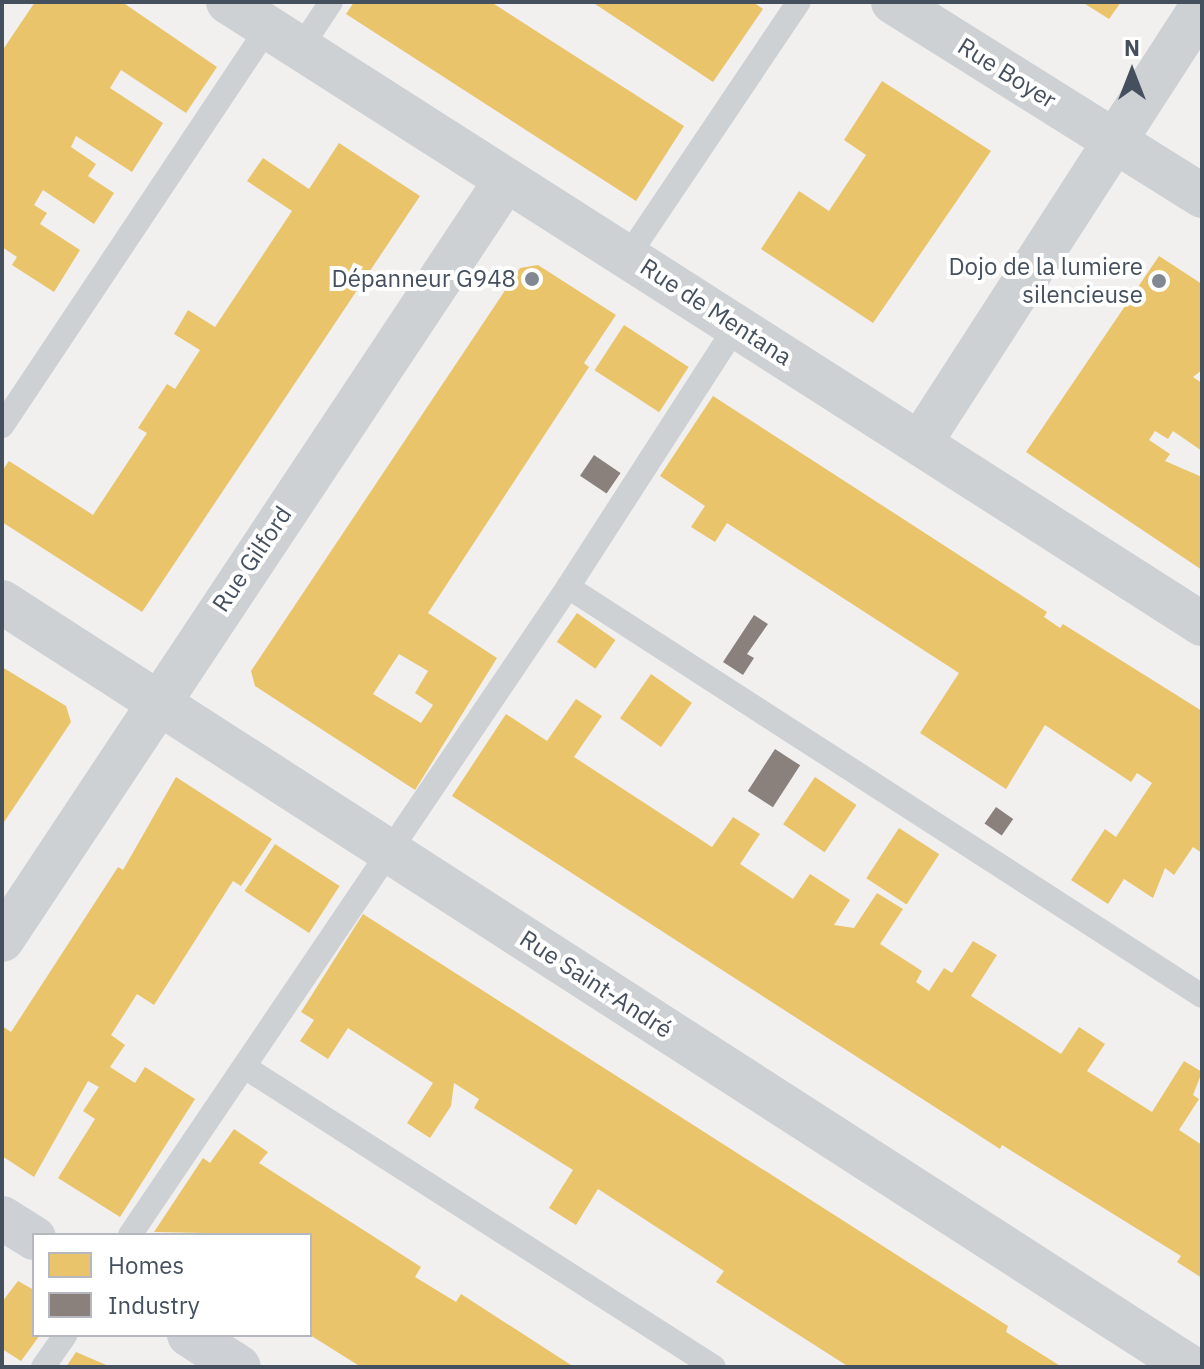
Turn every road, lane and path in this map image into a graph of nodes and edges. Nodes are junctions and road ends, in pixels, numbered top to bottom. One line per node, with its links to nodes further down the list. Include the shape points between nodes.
1 (228, 2): 6 (street, Rue de Mentana)
2 (331, 2): 6 (lane)
3 (799, 2): 10 (lane)
4 (893, 2): 7 (street, Rue Boyer)
5 (1202, 6): 7 (street)
6 (284, 38): 8 (street, Rue de Mentana); 12 (lane)
7 (1114, 140): 9 (street, Rue Boyer); 13 (street)
8 (506, 180): 10 (street, Rue de Mentana); 17 (street, Rue Gilford)
9 (1202, 196)
10 (628, 256): 11 (street, Rue de Mentana)
11 (737, 325): 13 (street, Rue de Mentana); 14 (lane)
12 (2, 426)
13 (920, 443): 16 (street, Rue de Mentana)
14 (568, 587): 18 (lane); 20 (lane)
15 (2, 602): 17 (street, Rue Saint-André)
16 (1202, 624)
17 (156, 702): 18 (street, Rue Saint-André); 19 (street, Rue Gilford)
18 (388, 850): 21 (lane); 30 (street, Rue Saint-André)
19 (2, 940)
20 (1202, 996)
21 (246, 1068): 23 (lane); 29 (lane)
22 (2, 1218): 24 (street)
23 (131, 1233)
24 (32, 1237)
25 (64, 1337): 27 (lane)
26 (192, 1337): 28 (street)
27 (43, 1367)
28 (239, 1367)
29 (714, 1367)
30 (1190, 1367)

